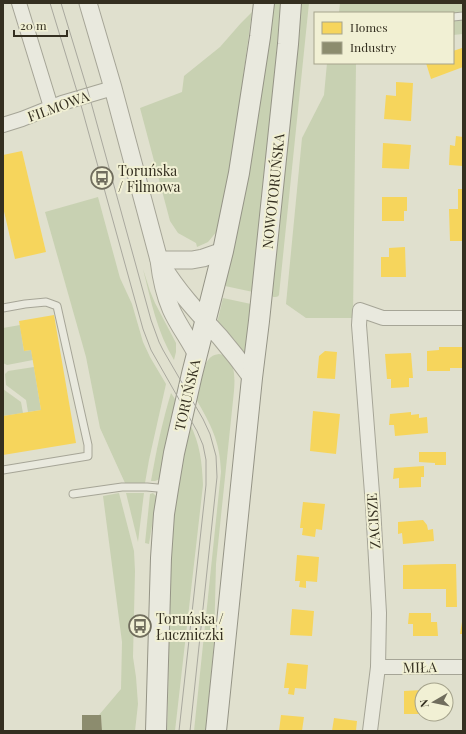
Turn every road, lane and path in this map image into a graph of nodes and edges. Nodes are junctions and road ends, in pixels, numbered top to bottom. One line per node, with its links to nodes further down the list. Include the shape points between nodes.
1 (19, 3): 6 (street)
2 (88, 3): 5 (street, TORUŃSKA)
3 (264, 3): 8 (main road, via 239,173)
4 (291, 3): 14 (main road, NOWOTORUŃSKA)
5 (113, 88): 6 (street, FILMOWA); 9 (street, TORUŃSKA)
6 (51, 107): 7 (street, FILMOWA)
7 (3, 125)
8 (223, 251): 9 (street, via 192,260); 12 (main road)
9 (159, 260): 12 (street, via 170,279); 13 (street, TORUŃSKA, via 162,284 170,307)
10 (3, 308): 15 (lane, via 46,302 57,306 88,446 88,456)
11 (463, 318): 19 (street, ZACISZE, via 383,318 360,310 379,613)
12 (206, 322): 13 (main road); 14 (street)
13 (197, 355): 16 (main road, TORUŃSKA)
14 (252, 378): 21 (main road, NOWOTORUŃSKA)
15 (3, 470)
16 (168, 489): 17 (lane, via 122,487); 20 (main road, TORUŃSKA, via 161,558)
17 (73, 494)
18 (463, 667): 19 (street, MIŁA)
19 (378, 668): 22 (street, ZACISZE)
20 (156, 731)
21 (216, 731)
22 (370, 731)

